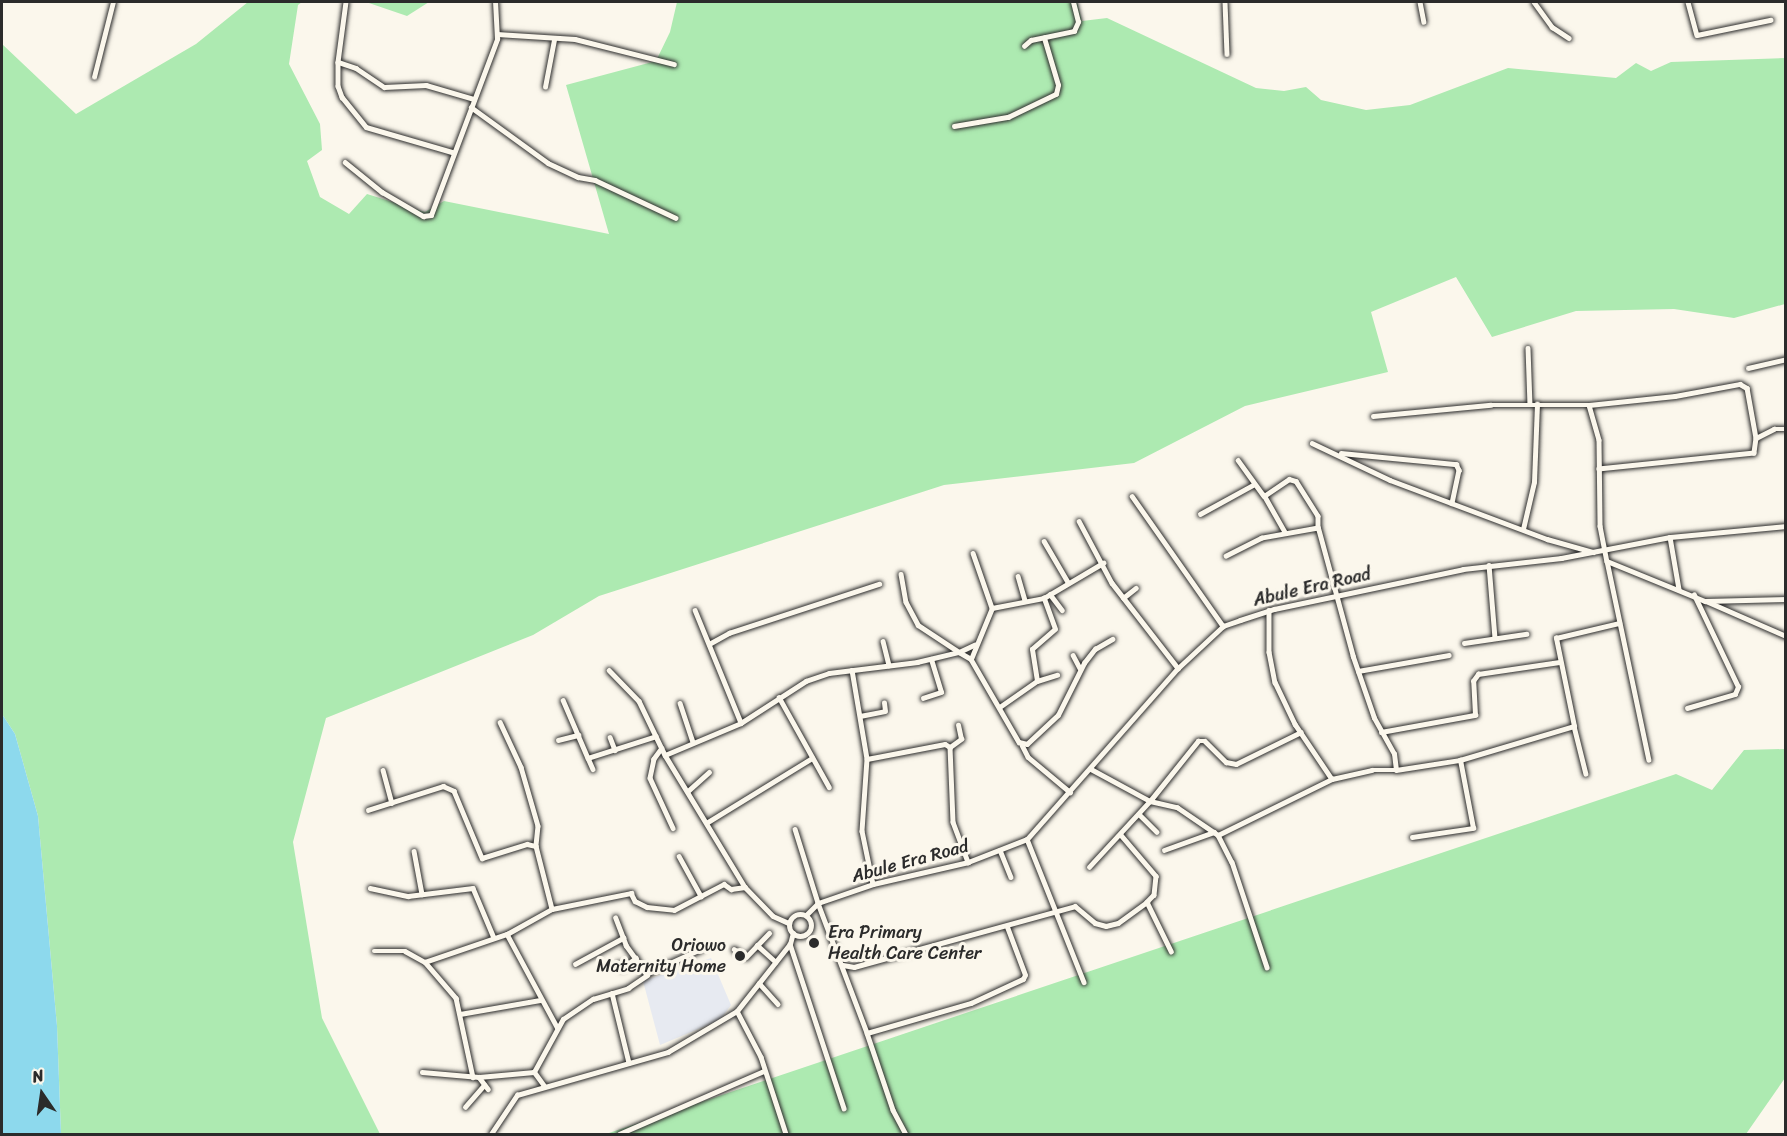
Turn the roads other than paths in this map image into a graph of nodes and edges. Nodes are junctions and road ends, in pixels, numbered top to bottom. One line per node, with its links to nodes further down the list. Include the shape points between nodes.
1 (113, 2): 19 (street)
2 (346, 2): 17 (street)
3 (495, 2): 11 (street)
4 (1073, 2): 12 (street, via 1078,22 1074,31)
5 (1225, 2): 16 (street)
6 (1420, 2): 10 (street)
7 (1534, 2): 13 (street, via 1552,27)
8 (1688, 2): 9 (street, via 1696,35)
9 (1770, 20)
10 (1424, 22)
11 (497, 34): 14 (street); 21 (street)
12 (1044, 38): 15 (street); 23 (street, via 1058,85 1056,94 1008,117)
13 (1569, 38)
14 (554, 40): 18 (street, via 575,39); 20 (street)
15 (1023, 46)
16 (1227, 54)
17 (338, 62): 21 (street, via 357,68 384,87 426,86); 24 (street, via 338,86 363,124)
18 (674, 64)
19 (94, 77)
20 (545, 87)
21 (474, 99): 22 (street)
22 (471, 106): 24 (street); 26 (street, via 548,163)
23 (954, 126)
24 (452, 152): 25 (street, via 427,216 382,192)
25 (345, 162)
26 (676, 218)
27 (1528, 348): 30 (street)
28 (1785, 359): 29 (street)
29 (1748, 368)
30 (1530, 404): 31 (street); 33 (street)
31 (1537, 404): 32 (street); 48 (street, via 1534,482)
32 (1589, 405): 35 (street, via 1676,396 1740,384 1747,388); 39 (street, via 1597,427)
33 (1373, 416)
34 (1785, 429): 35 (street, via 1774,429)
35 (1755, 438): 39 (street, via 1757,451 1751,454)
36 (1312, 443): 37 (street)
37 (1340, 453): 43 (street, via 1361,469); 43 (street, via 1456,464 1459,471)
38 (1238, 460): 40 (street)
39 (1599, 468): 52 (street)
40 (1253, 485): 42 (street); 44 (street)
41 (1132, 496): 78 (street)
42 (1264, 496): 47 (street, via 1293,479 1318,516); 49 (street)
43 (1452, 503): 48 (street)
44 (1200, 514)
45 (1079, 520): 57 (street)
46 (1785, 526): 50 (street, Abule Era Road)
47 (1318, 528): 49 (street); 67 (street)
48 (1523, 529): 53 (street)
49 (1285, 533): 55 (street, via 1262,538)
50 (1670, 537): 52 (street, Abule Era Road); 64 (street)
51 (1044, 541): 61 (street)
52 (1605, 550): 53 (street, Abule Era Road); 56 (street)
53 (1594, 552): 58 (street, Abule Era Road)
54 (973, 554): 73 (street)
55 (1226, 556)
56 (1607, 561): 64 (street); 77 (street)
57 (1103, 563): 61 (street); 69 (street)
58 (1489, 565): 67 (street, Abule Era Road); 81 (street)
59 (901, 574): 87 (street, via 911,617 926,632)
60 (1018, 576): 71 (street)
61 (1068, 582): 65 (street)
62 (879, 584): 85 (street, via 729,633)
63 (1136, 588): 69 (street)
64 (1679, 589): 66 (street)
65 (1050, 594): 68 (street); 75 (street)
66 (1694, 595): 72 (street); 107 (street, via 1738,687 1735,694)
67 (1336, 597): 76 (street, Abule Era Road); 98 (street)
68 (1044, 598): 71 (street); 100 (street, via 1055,629 1032,649)
69 (1123, 598): 95 (street)
70 (1785, 599): 72 (street)
71 (1025, 601): 73 (street)
72 (1704, 601): 80 (street)
73 (992, 608): 86 (street)
74 (695, 610): 85 (street)
75 (1062, 610)
76 (1269, 610): 78 (street, Abule Era Road); 113 (street, via 1269,652 1275,682)
77 (1619, 623): 92 (street, via 1556,638); 129 (street)
78 (1223, 626): 95 (street, Abule Era Road)
79 (1526, 634): 81 (street)
80 (1785, 636)
81 (1496, 638): 84 (street)
82 (1112, 639): 94 (street, via 1095,649)
83 (883, 641): 93 (street)
84 (1464, 643)
85 (709, 644): 110 (street)
86 (974, 645): 87 (street); 91 (street)
87 (959, 652): 90 (street); 91 (street)
88 (1073, 655): 94 (street)
89 (1449, 655): 98 (street)
90 (931, 659): 93 (street); 102 (street, via 941,692)
91 (971, 659): 106 (street)
92 (1559, 662): 112 (street); 114 (street, via 1478,674 1473,681 1478,710 1468,719)
93 (889, 666): 97 (street)
94 (1080, 668): 120 (street, via 1058,715)
95 (1178, 668): 130 (street, Abule Era Road)
96 (609, 670): 116 (street, via 639,701)
97 (852, 670): 101 (street, via 806,681); 108 (street)
98 (1358, 671): 114 (street)
99 (1057, 675): 100 (street)
100 (1037, 681): 106 (street)
101 (779, 697): 110 (street); 126 (street)
102 (923, 698)
103 (563, 700): 115 (street)
104 (680, 703): 119 (street)
105 (884, 703): 108 (street, via 885,711)
106 (1001, 706): 120 (street)
107 (1687, 708)
108 (860, 716): 127 (street)
109 (500, 722): 152 (street, via 515,750 538,826)
110 (741, 723): 119 (street)
111 (958, 725): 121 (street, via 961,739)
112 (1574, 726): 128 (street); 135 (street)
113 (1301, 732): 136 (street); 140 (street, via 1236,764 1226,762 1205,741 1198,741)
114 (1381, 732): 133 (street, via 1394,754)
115 (578, 735): 118 (street); 125 (street)
116 (656, 736): 122 (street); 123 (street)
117 (610, 737): 123 (street)
118 (558, 740)
119 (693, 742): 124 (street)
120 (1022, 744): 139 (street, via 1028,757)
121 (950, 747): 127 (street, via 945,744); 157 (street, via 953,822)
122 (662, 748): 124 (street); 145 (street, via 654,759 650,778)
123 (615, 750): 125 (street)
124 (665, 755): 138 (street)
125 (588, 758): 132 (street)
126 (812, 758): 137 (street, via 818,761); 144 (street)
127 (867, 759): 160 (street, via 862,831)
128 (1460, 760): 133 (street); 150 (street, via 1473,828)
129 (1649, 760)
130 (1091, 769): 139 (street, Abule Era Road); 140 (street)
131 (383, 770): 141 (street)
132 (592, 770)
133 (1396, 770): 136 (street, via 1371,770)
134 (709, 772): 138 (street)
135 (1586, 774)
136 (1332, 779): 148 (street)
137 (829, 787)
138 (688, 791): 144 (street)
139 (1070, 792): 151 (street, Abule Era Road)
140 (1150, 801): 143 (street); 148 (street, via 1177,807)
141 (392, 803): 142 (street); 152 (street, via 443,786 458,796 482,858 527,844)
142 (368, 810)
143 (1139, 814): 147 (street); 149 (street)
144 (708, 822): 161 (street)
145 (673, 828)
146 (795, 830): 166 (street)
147 (1157, 832)
148 (1216, 833): 154 (street); 191 (street, via 1232,862)
149 (1121, 835): 158 (street); 165 (street, via 1155,876 1154,895)
150 (1412, 837)
151 (1027, 839): 153 (street, Abule Era Road); 168 (street)
152 (536, 846): 167 (street)
153 (1000, 850): 157 (street, Abule Era Road); 159 (street)
154 (1164, 850)
155 (414, 851): 163 (street)
156 (679, 856): 164 (street)
157 (968, 862): 160 (street, Abule Era Road)
158 (1089, 867)
159 (1011, 877)
160 (873, 884): 166 (street, Abule Era Road)
161 (745, 887): 164 (street, via 731,889 724,884); 171 (street, via 773,916)
162 (370, 888): 163 (street, via 408,896)
163 (422, 894): 176 (street, via 473,888)
164 (701, 896): 167 (street, via 674,910 647,907 635,901 631,893)
165 (1147, 902): 168 (street, via 1118,923 1106,926 1095,923 1078,906); 183 (street)
166 (818, 903): 169 (street, Abule Era Road); 189 (street)
167 (552, 909): 175 (street)
168 (1056, 912): 172 (street); 194 (street)
169 (806, 915): 171 (street, Abule Era Road, via 796,915); 174 (street, Abule Era Road, via 811,922 809,932 799,936)
170 (615, 918): 177 (street)
171 (789, 923): 174 (street)
172 (1007, 927): 190 (street); 202 (street, via 1024,970 1023,979 971,1003)
173 (769, 933): 179 (street)
174 (793, 933): 178 (street)
175 (507, 934): 176 (street); 197 (street)
176 (494, 938): 185 (street)
177 (623, 938): 184 (street); 188 (street)
178 (790, 944): 186 (street); 210 (street)
179 (757, 945): 181 (street, via 746,957); 186 (street)
180 (701, 949): 192 (street)
181 (734, 950)
182 (374, 951): 185 (street, via 405,951)
183 (1172, 951)
184 (636, 958): 187 (street, via 622,968); 192 (street)
185 (425, 962): 200 (street, via 450,988)
186 (776, 962): 195 (street)
187 (619, 963)
188 (575, 964)
189 (843, 965): 190 (street); 193 (street)
190 (854, 967): 193 (street)
191 (1267, 967)
192 (648, 973): 196 (street)
193 (848, 979): 202 (street)
194 (1084, 982)
195 (759, 983): 198 (street); 199 (street)
196 (612, 993): 201 (street, via 576,1008); 203 (street)
197 (540, 1000): 200 (street); 201 (street)
198 (778, 1004)
199 (737, 1011): 203 (street, via 668,1052); 204 (street, via 762,1057)
200 (460, 1014): 207 (street)
201 (557, 1027): 206 (street)
202 (867, 1033): 214 (street, via 893,1110)
203 (629, 1063): 208 (street)
204 (764, 1071): 212 (street, via 665,1118); 213 (street)
205 (422, 1072): 207 (street)
206 (534, 1072): 207 (street); 208 (street)
207 (476, 1077): 209 (street, via 486,1087)
208 (544, 1086): 211 (street, via 517,1095)
209 (465, 1107)
210 (844, 1108)
211 (491, 1134)
212 (619, 1134)
213 (786, 1134)
214 (906, 1134)

